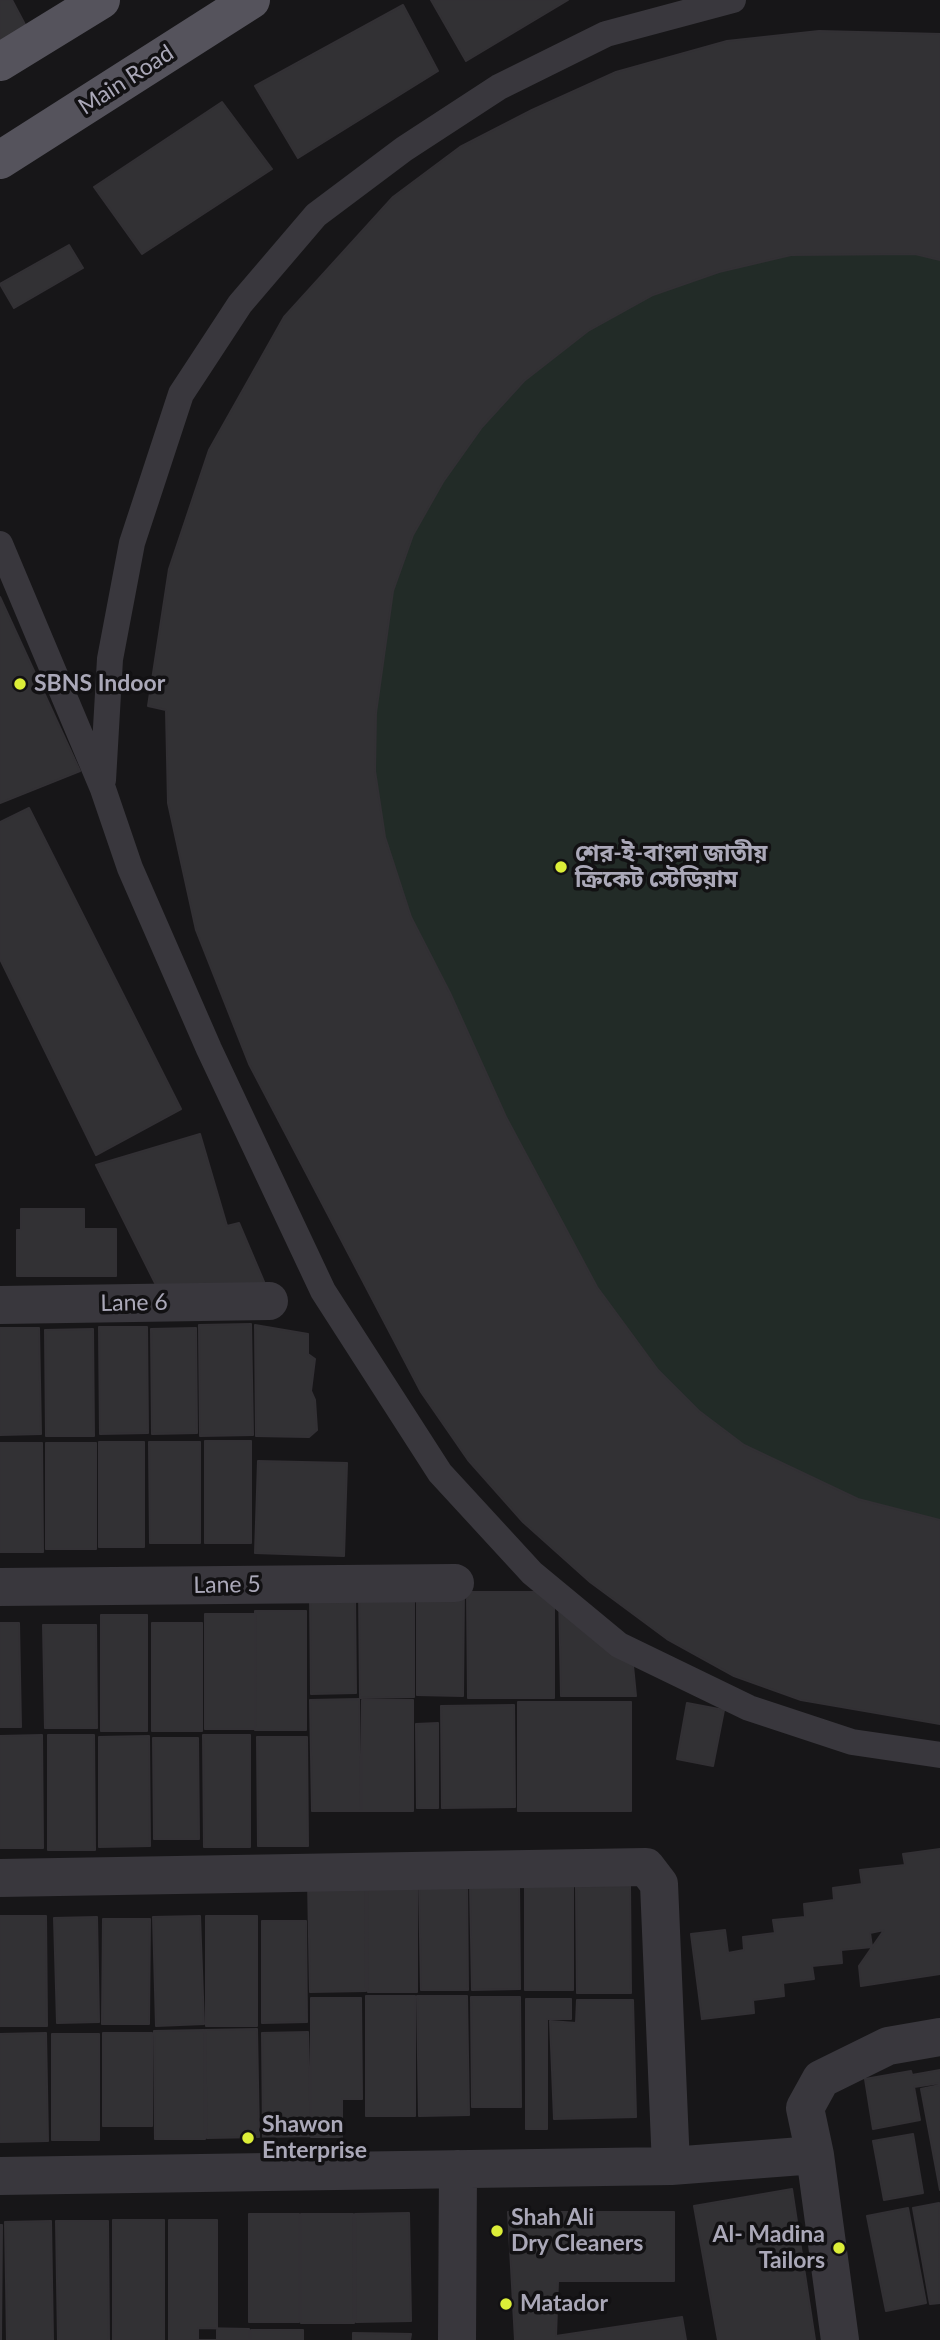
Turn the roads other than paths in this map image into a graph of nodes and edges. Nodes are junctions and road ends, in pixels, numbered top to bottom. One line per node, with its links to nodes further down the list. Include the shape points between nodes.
1 (101, 0): 4 (main road)
2 (251, 0): 5 (main road, Main Road)
3 (733, 0): 7 (lane, via 606,34 499,87 404,149 316,215 240,304 181,394 132,542 110,659)
4 (0, 62)
5 (0, 160)
6 (0, 544): 7 (lane)
7 (103, 789): 12 (lane, via 130,868 209,1049 323,1291 440,1473 532,1573 619,1645 749,1708 852,1742)
8 (269, 1301): 9 (street, Lane 6)
9 (0, 1305)
10 (455, 1583): 11 (street, Lane 5)
11 (0, 1587)
12 (940, 1755)
13 (0, 1878): 16 (street, via 646,1867 659,1884)
14 (940, 2037): 15 (street, via 888,2046 821,2079 805,2108)
15 (815, 2155): 16 (street); 20 (street)
16 (671, 2166): 17 (street)
17 (457, 2169): 18 (street); 19 (street)
18 (0, 2176)
19 (457, 2340)
20 (839, 2340)

